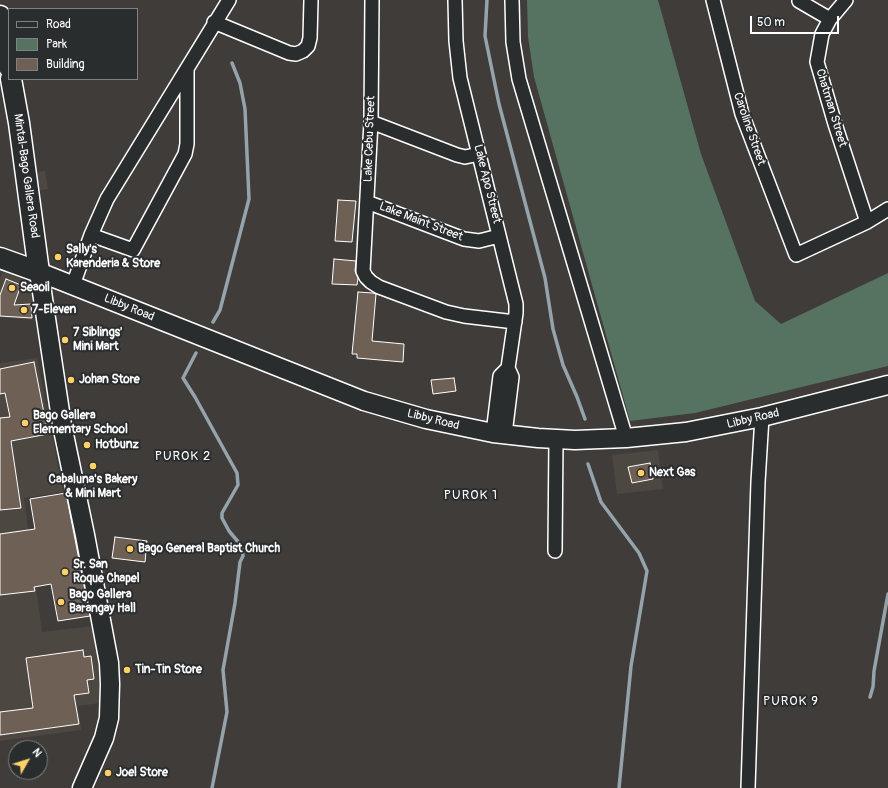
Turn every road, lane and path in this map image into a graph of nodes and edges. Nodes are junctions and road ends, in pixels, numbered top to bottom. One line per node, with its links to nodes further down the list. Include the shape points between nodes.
1 (229, 0): 11 (street)
2 (311, 0): 11 (street, via 308,46 296,54)
3 (372, 0): 15 (street, Lake Cebu Street)
4 (455, 0): 16 (street, Lake Apo Street, via 460,78)
5 (512, 0): 29 (street, via 513,42 519,79)
6 (713, 0): 19 (street, Caroline Street, via 742,114 796,255)
7 (846, 0): 10 (street, Chatman Street)
8 (799, 1): 10 (street)
9 (0, 16): 12 (main road)
10 (830, 19): 19 (street, Chatman Street, via 822,34 816,62)
11 (214, 22): 13 (street)
12 (8, 61)
13 (187, 69): 20 (street, via 107,200); 20 (street, via 187,144 133,250)
14 (11, 80): 23 (main road, Mintal-Bago Gallera Road)
15 (371, 122): 16 (street, via 458,155 465,157); 17 (street, Lake Cebu Street)
16 (479, 154): 21 (street, Lake Apo Street)
17 (367, 202): 21 (street, Lake Maint Street, via 464,239 479,241); 25 (street, Lake Cebu Street, via 363,271 371,282 446,312)
18 (888, 209): 19 (street)
19 (867, 222)
20 (91, 235): 24 (street)
21 (499, 236): 25 (street, Lake Apo Street, via 516,304)
22 (0, 258): 23 (main road, Libby Road)
23 (39, 272): 24 (main road, Libby Road); 32 (main road, via 62,425 109,663 109,718 104,738)
24 (74, 285): 28 (main road, Libby Road, via 364,401 432,420)
25 (515, 322): 28 (street, Lake Apo Street, via 508,368 500,376)
26 (888, 385): 27 (main road, Libby Road)
27 (762, 417): 29 (main road, Libby Road, via 686,432); 33 (street)
28 (499, 434): 30 (main road, Libby Road)
29 (626, 438): 30 (main road, Libby Road)
30 (556, 439): 31 (street)
31 (555, 551)
32 (82, 788)
33 (748, 788)

